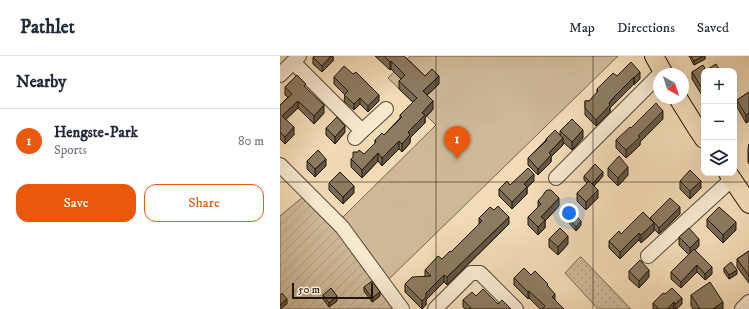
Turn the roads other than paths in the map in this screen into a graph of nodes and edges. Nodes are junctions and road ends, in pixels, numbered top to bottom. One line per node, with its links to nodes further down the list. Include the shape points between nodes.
1 (296, 59): 2 (street); 5 (street, via 358,135)
2 (280, 75)
3 (653, 77): 9 (street)
4 (682, 104): 6 (main road)
5 (386, 109)
6 (701, 134)
7 (280, 165): 13 (street, via 342,227)
8 (730, 176): 10 (main road); 11 (street)
9 (556, 178)
10 (749, 204)
11 (648, 256)
12 (749, 302): 16 (street)
13 (402, 309)
14 (435, 309): 15 (street, via 471,273 480,273)
15 (516, 309)
16 (742, 309)

